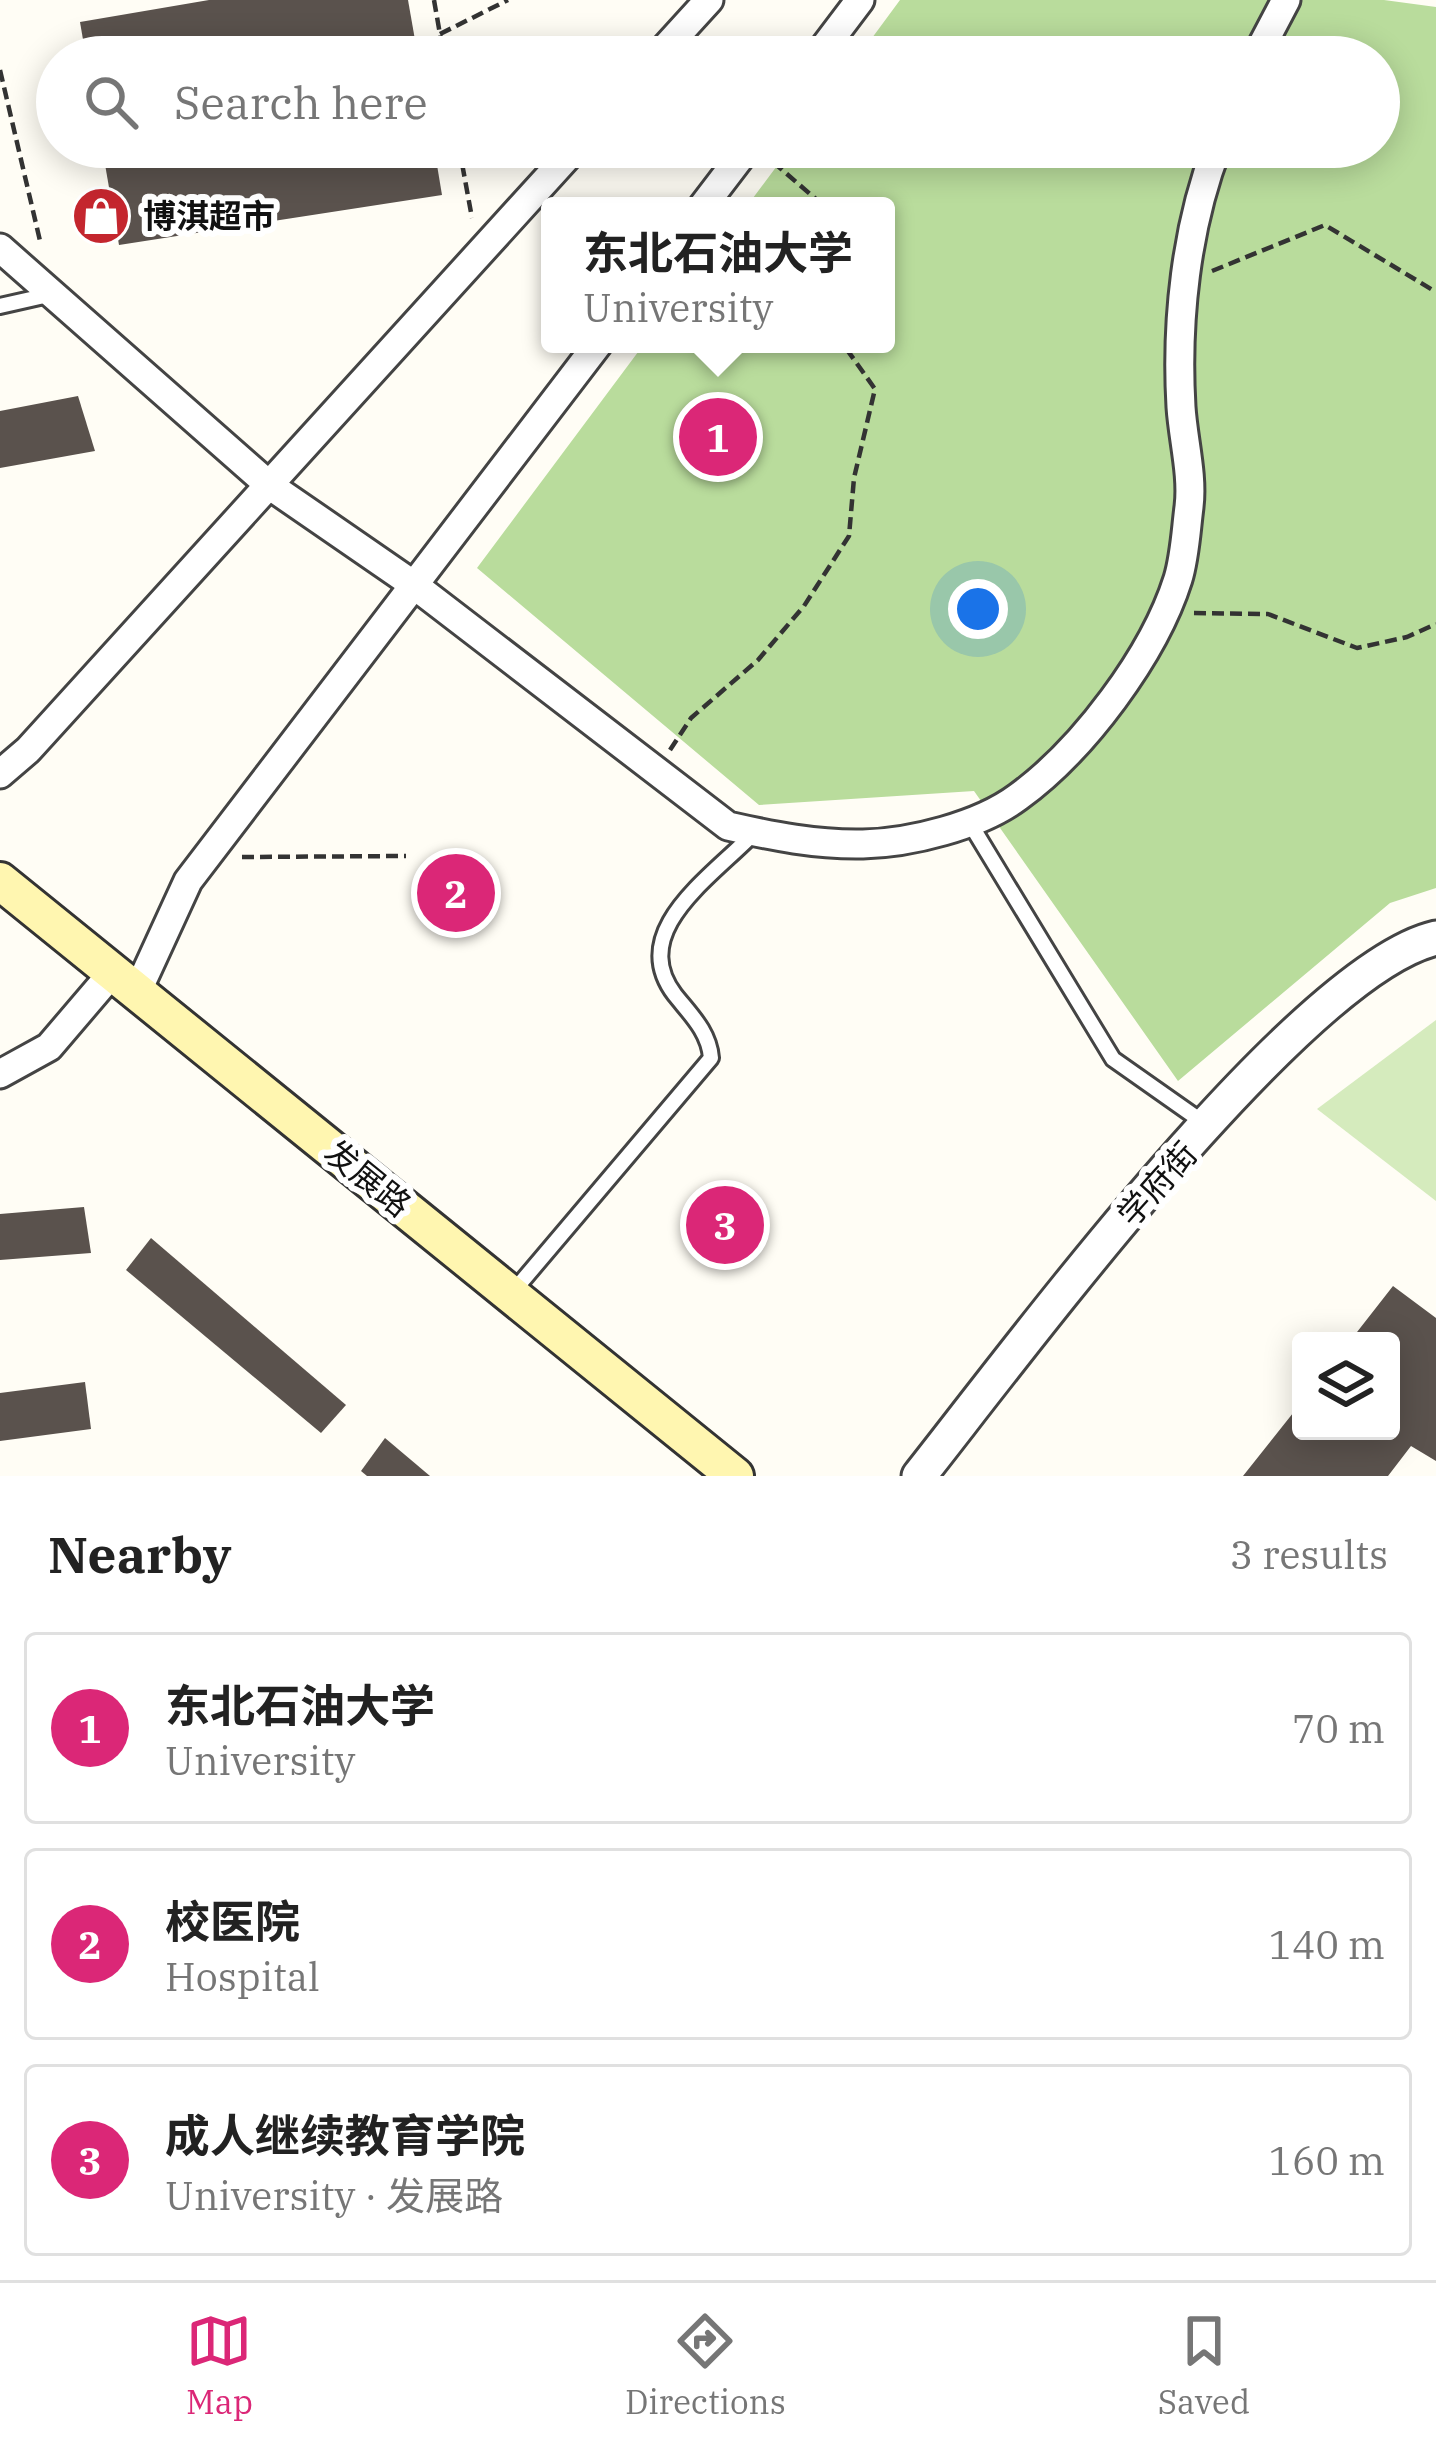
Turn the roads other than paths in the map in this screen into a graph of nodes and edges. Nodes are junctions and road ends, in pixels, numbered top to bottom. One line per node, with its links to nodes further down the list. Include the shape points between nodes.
1 (709, 0): 4 (street)
2 (860, 0): 5 (street)
3 (1286, 0): 6 (street)
4 (677, 36)
5 (833, 36)
6 (1267, 36)
7 (557, 168): 15 (street)
8 (745, 168): 10 (street)
9 (1209, 168): 18 (street, via 1185,282 1181,403 1190,499 1178,578 1147,649 1098,717 1017,798)
10 (713, 197)
11 (0, 248): 12 (street)
12 (53, 294): 13 (lane); 15 (street)
13 (0, 306)
14 (591, 353): 16 (street)
15 (268, 485): 16 (street); 17 (street)
16 (414, 585): 19 (street, via 728,826); 22 (street, via 188,881)
17 (0, 774)
18 (968, 820): 19 (street, via 865,844); 24 (lane, via 1113,1059)
19 (755, 832): 25 (lane, via 664,926 656,959 710,1041 711,1058)
20 (0, 881): 22 (main road, 发展路)
21 (1436, 938): 24 (street, 学府街, via 1410,944 1300,1027)
22 (125, 982): 23 (street, via 49,1047); 25 (main road, 发展路)
23 (0, 1074)
24 (1209, 1127): 27 (street, 学府街)
25 (511, 1295): 26 (main road, 发展路)
26 (735, 1476)
27 (919, 1476)

